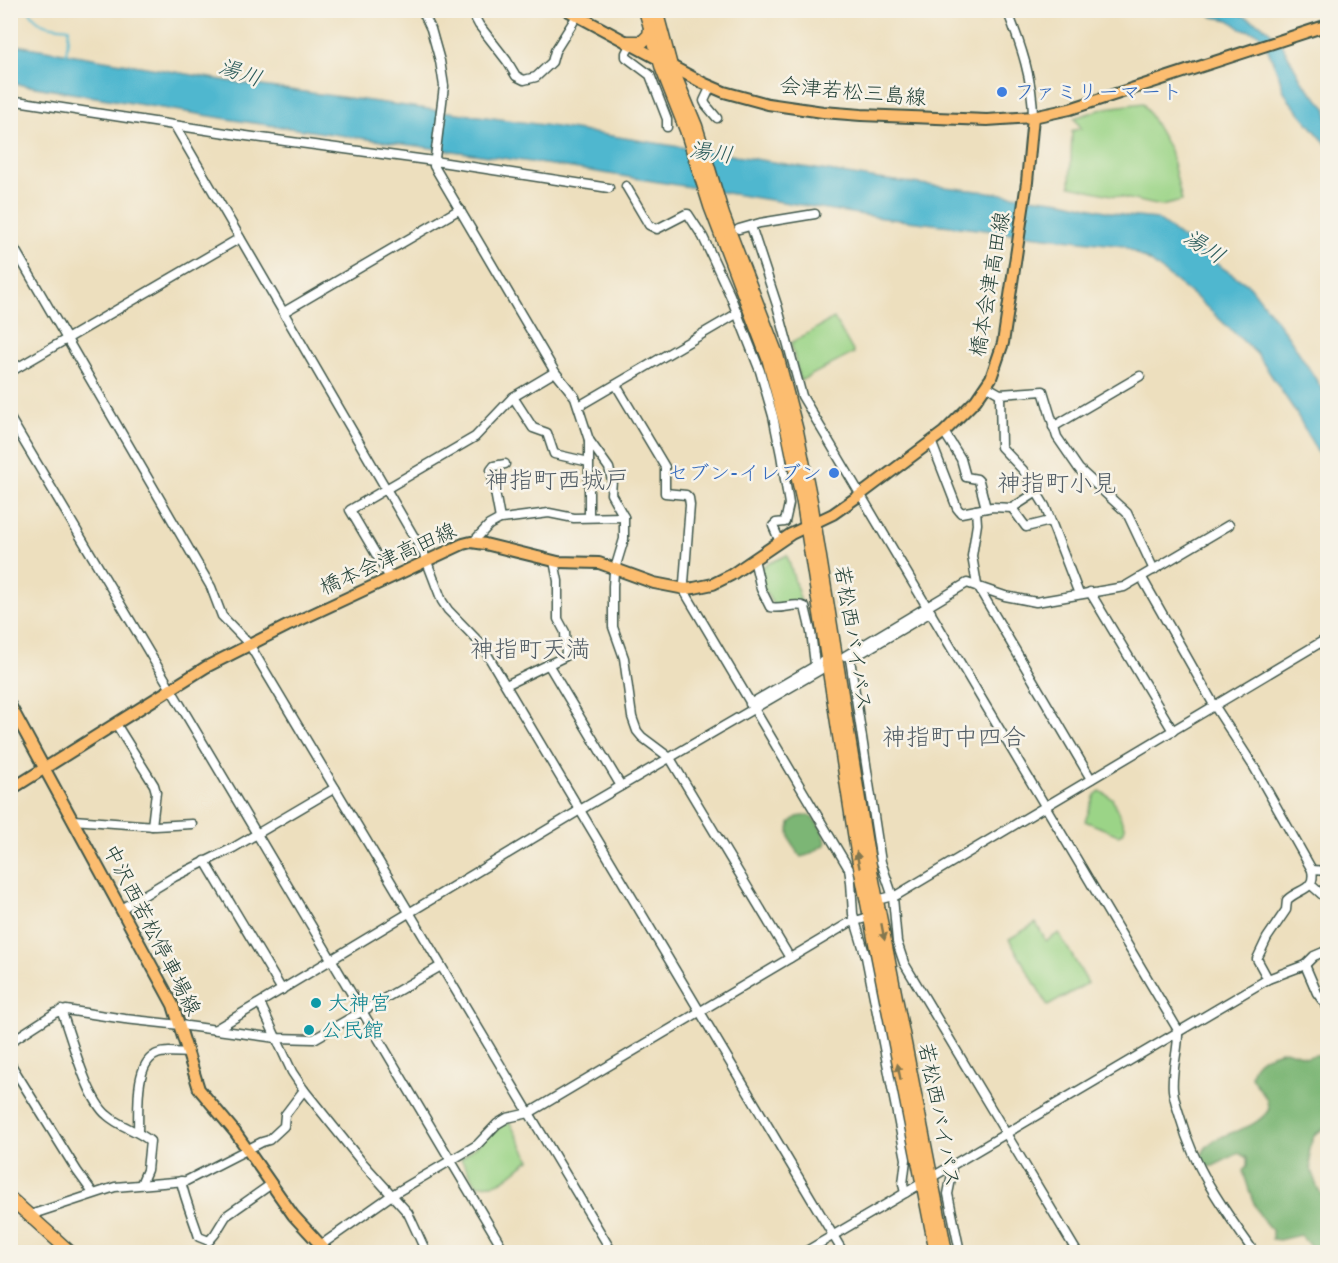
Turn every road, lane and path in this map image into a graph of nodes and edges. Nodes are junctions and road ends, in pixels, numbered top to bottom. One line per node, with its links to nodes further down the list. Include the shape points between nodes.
1 (422, 10): 20 (street, via 431,29 444,86)
2 (471, 10): 6 (street, via 516,76 524,80 536,77 552,62)
3 (645, 10): 8 (highway)
4 (656, 10): 11 (highway)
5 (1007, 10): 15 (street, via 1027,68)
6 (572, 13): 9 (main road, 会津若松三島線)
7 (1328, 25): 15 (main road, 会津若松三島線, via 1076,107)
8 (650, 28): 9 (highway, via 642,42); 10 (highway)
9 (629, 43): 10 (main road, 会津若松三島線); 18 (street, via 626,57 650,75)
10 (659, 59): 11 (main road, 会津若松三島線); 19 (highway)
11 (671, 66): 12 (main road, 会津若松三島線); 13 (highway)
12 (707, 84): 13 (main road, via 690,86); 15 (main road, 会津若松三島線, via 750,100 823,112 987,120); 16 (street, via 704,101)
13 (684, 96): 19 (highway)
14 (10, 100): 17 (street)
15 (1033, 117): 38 (main road, 橋本会津高田線, via 1003,343)
16 (717, 118)
17 (175, 126): 20 (street); 27 (street)
18 (667, 127)
19 (691, 128): 59 (highway, 若松西バイパス, via 768,358)
20 (434, 161): 22 (street); 23 (street)
21 (626, 186): 30 (street, via 653,228 688,214)
22 (609, 188)
23 (460, 209): 31 (street); 35 (street)
24 (815, 214): 25 (street)
25 (751, 225): 26 (street); 51 (street, via 801,393)
26 (739, 229)
27 (240, 238): 31 (street); 33 (street)
28 (715, 238): 30 (street)
29 (10, 242): 33 (street)
30 (706, 242): 32 (street)
31 (284, 312): 49 (street)
32 (738, 312): 37 (street); 62 (street, via 760,371 781,454 789,508 785,522 773,526)
33 (66, 339): 34 (street); 76 (street, via 211,587 222,616)
34 (10, 372)
35 (555, 372): 40 (street); 41 (street)
36 (1140, 376): 43 (street)
37 (616, 385): 41 (street); 71 (street, via 665,467 665,493 688,498)
38 (986, 386): 39 (street); 44 (main road, 橋本会津高田線)
39 (1000, 394): 43 (street, via 1043,391); 50 (street, via 1001,447)
40 (513, 397): 47 (street, via 533,428 547,433 554,454); 49 (street, via 475,437)
41 (579, 406): 45 (street)
42 (10, 418): 80 (street)
43 (1053, 427): 67 (street, via 1080,469 1127,513)
44 (944, 432): 46 (main road, 橋本会津高田線); 52 (street, via 961,459 966,477 979,481)
45 (589, 440): 47 (street); 56 (street, via 609,468 611,494)
46 (931, 441): 51 (main road, 橋本会津高田線); 54 (street, via 958,511)
47 (589, 462): 55 (street)
48 (505, 464): 57 (street, via 491,470)
49 (386, 488): 64 (street); 68 (street, via 350,510)
50 (1037, 492): 53 (street); 58 (street)
51 (860, 495): 59 (main road, 橋本会津高田線); 74 (street)
52 (986, 508): 53 (street); 54 (street)
53 (1012, 508): 58 (street, via 1026,527)
54 (976, 510): 70 (street, via 972,556)
55 (589, 516): 56 (street); 57 (street, via 549,513)
56 (624, 517): 66 (street, via 624,539)
57 (500, 519): 61 (street)
58 (1050, 521): 73 (street)
59 (811, 524): 62 (main road, 橋本会津高田線); 77 (highway, 若松西バイパス)
60 (1229, 525): 67 (street)
61 (473, 542): 64 (main road, 橋本会津高田線); 65 (main road, 橋本会津高田線)
62 (780, 542): 63 (main road, 橋本会津高田線)
63 (754, 559): 71 (main road, 橋本会津高田線, via 718,582); 77 (street, via 770,607 805,607 812,632)
64 (426, 561): 68 (main road, 橋本会津高田線); 79 (street, via 442,601 482,644)
65 (554, 561): 66 (main road, 橋本会津高田線, via 592,562); 78 (street, via 558,619 568,652)
66 (616, 568): 71 (main road, 橋本会津高田線, via 654,583); 86 (street, via 611,607 613,627 624,658 632,717 640,735)
67 (1154, 570): 69 (street)
68 (390, 578): 76 (main road, 橋本会津高田線)
69 (1142, 578): 72 (street, via 1124,587); 82 (street)
70 (977, 585): 73 (street, via 1036,602); 74 (street, via 967,583); 88 (street)
71 (685, 589): 83 (street)
72 (1090, 592): 73 (street); 85 (street)
73 (1079, 594)
74 (929, 609): 77 (street); 92 (street)
75 (1328, 638): 82 (street)
76 (249, 644): 80 (main road, 橋本会津高田線); 90 (street)
77 (832, 662): 83 (street); 102 (street); 103 (highway, 若松西バイパス); 107 (highway, 若松西バイパス, one-way to 77)
78 (548, 664): 79 (street); 89 (street)
79 (506, 685): 93 (street)
80 (171, 688): 84 (main road, 橋本会津高田線); 97 (street)
81 (10, 705): 87 (main road, 中沢西若松停車場線)
82 (1214, 705): 85 (street); 99 (street)
83 (752, 706): 86 (street); 108 (street, via 849,869)
84 (116, 724): 87 (main road, 橋本会津高田線); 96 (street, via 154,785)
85 (1173, 731): 88 (street)
86 (670, 758): 89 (street); 110 (street)
87 (45, 768): 91 (main road, 橋本会津高田線); 94 (main road, 中沢西若松停車場線)
88 (1091, 779): 92 (street)
89 (621, 786): 93 (street)
90 (335, 788): 97 (street); 106 (street)
91 (10, 790)
92 (1046, 805): 102 (street); 123 (street)
93 (580, 810): 106 (street); 119 (street)
94 (73, 820): 96 (street); 105 (main road, 中沢西若松停車場線)
95 (192, 824): 96 (street)
96 (152, 826)
97 (258, 833): 98 (street); 111 (street)
98 (205, 861): 105 (street); 115 (street)
99 (1312, 870): 100 (street); 101 (street)
100 (1328, 871)
101 (1310, 884): 104 (street); 114 (street, via 1287,900 1286,910 1257,959)
102 (893, 897): 103 (street); 131 (street, via 897,942 904,963)
103 (877, 900): 136 (highway, 若松西バイパス, one-way to 136)
104 (1328, 900)
105 (122, 909): 121 (main road, 中沢西若松停車場線)
106 (409, 913): 111 (street); 113 (street)
107 (869, 917): 108 (street); 136 (highway, 若松西バイパス, one-way to 107)
108 (854, 921): 110 (street); 140 (street, via 866,957 906,1160)
109 (1328, 950): 112 (street)
110 (790, 958): 119 (street)
111 (332, 959): 115 (street); 120 (street)
112 (1305, 965): 114 (street); 117 (street)
113 (441, 966): 120 (street); 129 (street)
114 (1268, 979): 123 (street)
115 (282, 990): 116 (street)
116 (260, 1003): 122 (street); 124 (street)
117 (1328, 1008)
118 (61, 1010): 121 (street); 125 (street); 130 (street, via 97,1106 119,1124)
119 (699, 1011): 129 (street); 144 (street)
120 (363, 1012): 124 (street, via 314,1039); 133 (street)
121 (180, 1024): 122 (street); 126 (main road, 中沢西若松停車場線)
122 (216, 1029): 124 (street)
123 (1178, 1030): 131 (street); 156 (street, via 1173,1092 1187,1141 1211,1191)
124 (276, 1038): 128 (street)
125 (10, 1042)
126 (188, 1053): 130 (street, via 159,1054 148,1062 139,1086); 132 (main road, 中沢西若松停車場線, via 199,1089)
127 (10, 1063): 139 (street)
128 (304, 1090): 132 (street, via 285,1115 284,1126 269,1140); 141 (street)
129 (529, 1113): 133 (street, via 497,1124 477,1145); 149 (street)
130 (138, 1131): 137 (street, via 150,1141 147,1170)
131 (1006, 1134): 134 (street); 155 (street)
132 (247, 1151): 135 (street); 138 (main road, 中沢西若松停車場線)
133 (451, 1160): 141 (street); 148 (street)
134 (951, 1167): 136 (street); 154 (street, via 948,1194)
135 (181, 1181): 137 (street); 138 (street, via 199,1237 208,1240 226,1216)
136 (927, 1181): 140 (street); 152 (highway, 若松西バイパス); 153 (highway, 若松西バイパス)
137 (141, 1184): 139 (street)
138 (270, 1185): 145 (main road, 中沢西若松停車場線)
139 (93, 1193): 143 (street)
140 (905, 1193): 144 (street)
141 (392, 1195): 145 (street); 147 (street, via 408,1213)
142 (10, 1197): 143 (highway)
143 (30, 1215): 146 (highway)
144 (833, 1236): 150 (street); 151 (street)
145 (324, 1249)
146 (70, 1252)
147 (426, 1252)
148 (506, 1252)
149 (612, 1252)
150 (805, 1252)
151 (843, 1252)
152 (936, 1252)
153 (946, 1252)
154 (960, 1252)
155 (1077, 1252)
156 (1254, 1252)

